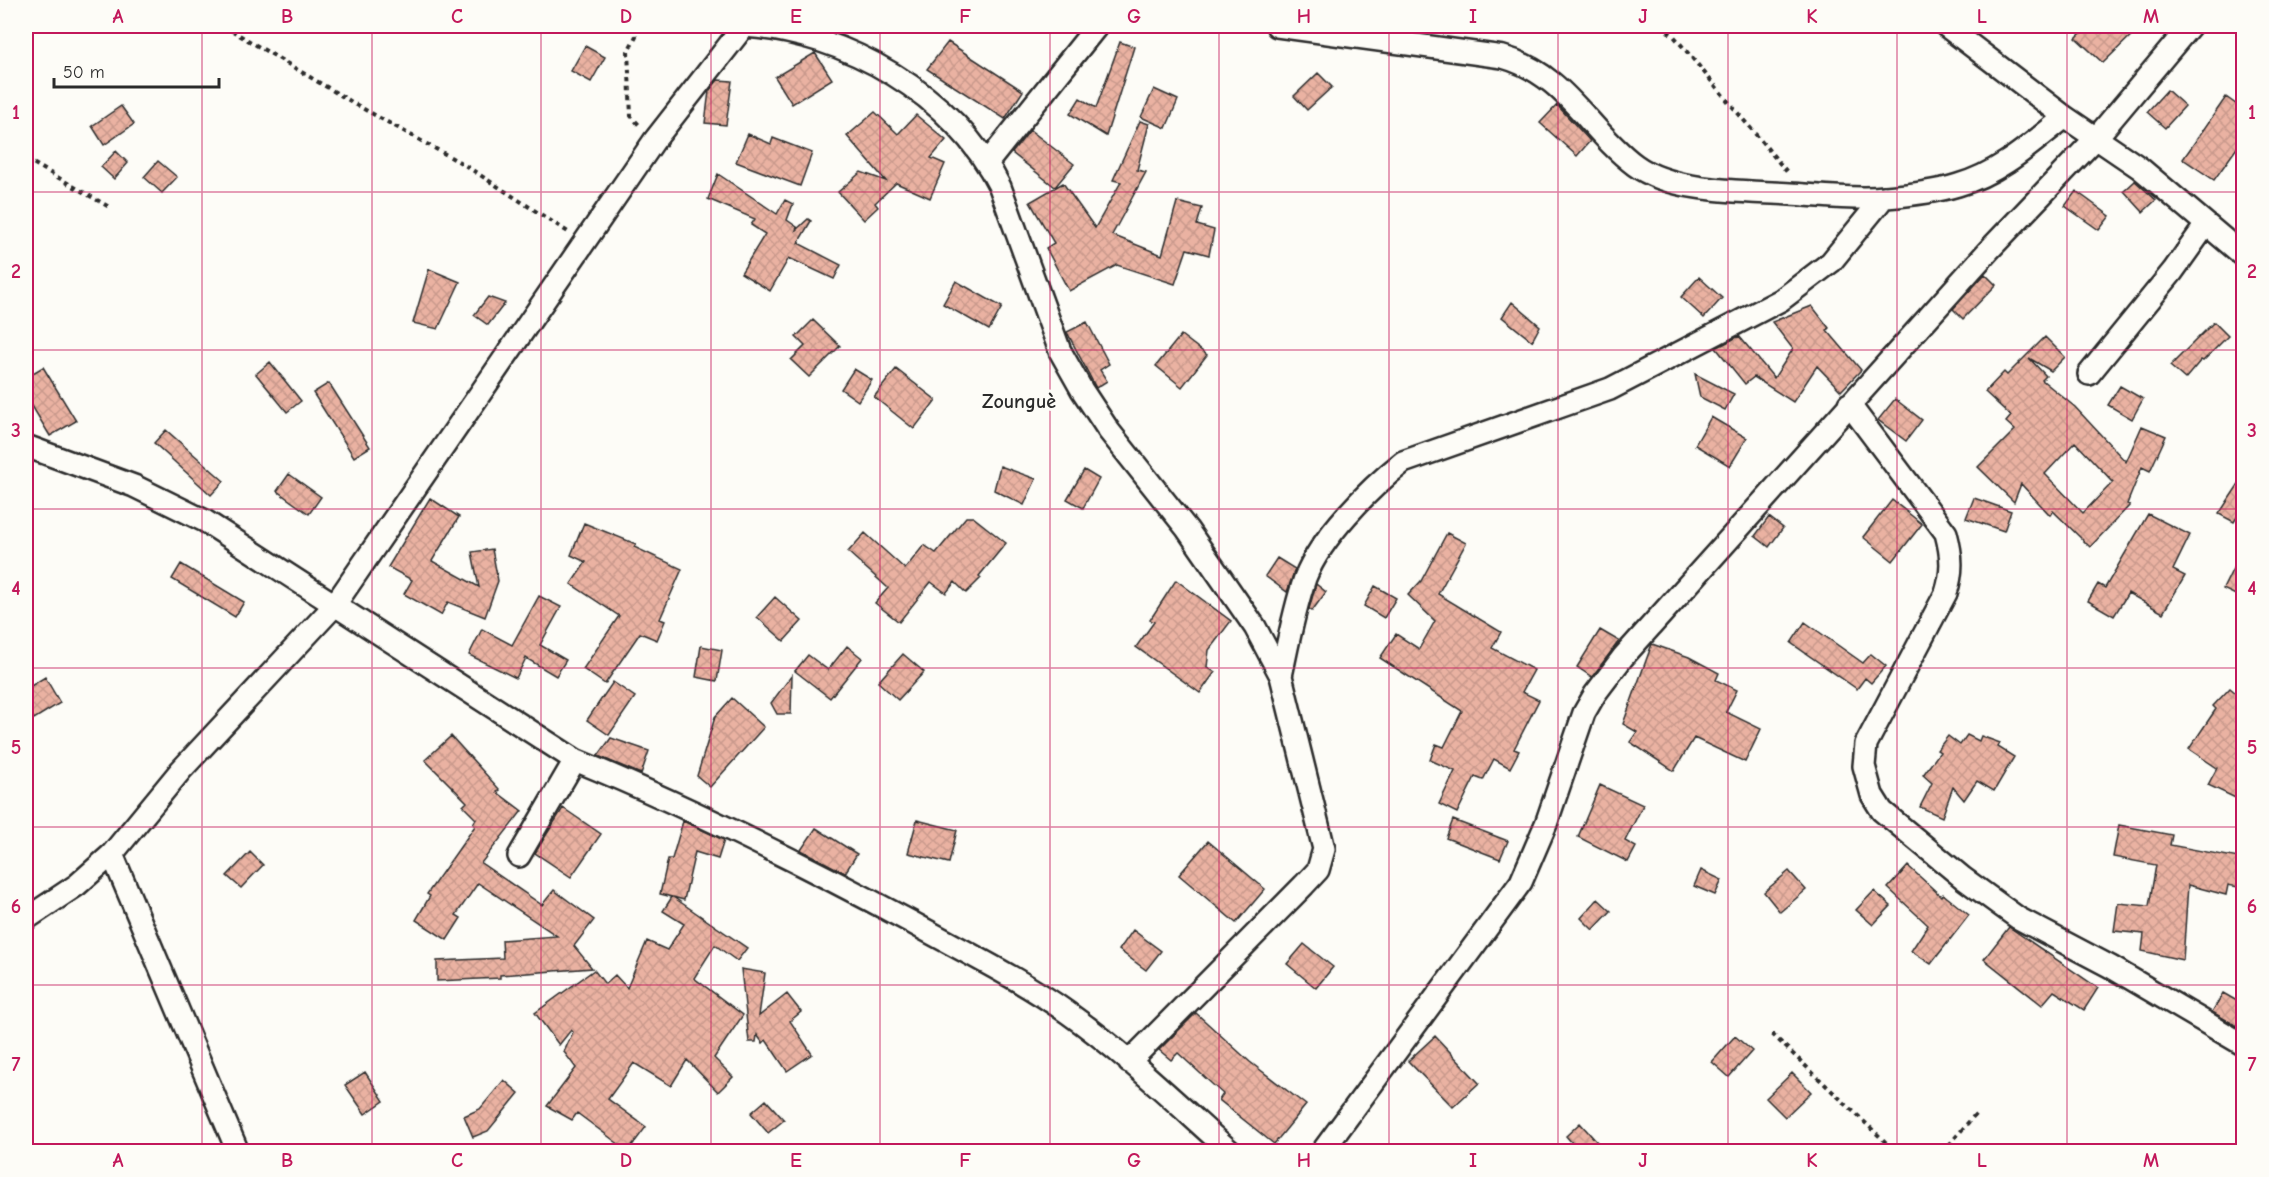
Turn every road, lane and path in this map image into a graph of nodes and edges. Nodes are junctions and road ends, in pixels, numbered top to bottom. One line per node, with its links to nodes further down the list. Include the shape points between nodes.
1 (224, 26): 17 (path, via 463,164)
2 (634, 26): 10 (path, via 636,36 628,51 631,116)
3 (1097, 26): 12 (street)
4 (1277, 26): 13 (street, via 1526,63 1547,77 1635,165 1656,176 1716,189)
5 (1660, 26): 13 (path, via 1673,35)
6 (1946, 26): 8 (street)
7 (2190, 26): 9 (street)
8 (2065, 117): 9 (street); 14 (street, via 2008,164 1959,185)
9 (2097, 137): 16 (street, via 2140,168); 20 (street)
10 (654, 141): 12 (street, via 744,26 754,26 819,39 888,70 966,134); 17 (street)
11 (26, 159): 15 (path)
12 (988, 162): 23 (street, via 1060,351 1082,390 1201,548 1255,627)
13 (1805, 195): 14 (street)
14 (1884, 197): 23 (street, via 1831,262 1781,300 1610,389 1403,462 1378,482 1328,540 1306,575)
15 (111, 208)
16 (2205, 226): 18 (street); 19 (street)
17 (584, 243): 22 (street)
18 (2244, 256)
19 (2090, 374)
20 (1849, 404): 29 (street, via 1946,533 1952,555 1952,576 1946,593 1866,744 1864,766 1872,795 1882,811 2018,918); 34 (street, via 1623,657 1595,694 1584,713 1546,824 1521,882)
21 (26, 446): 22 (street, via 134,486 205,521)
22 (334, 606): 24 (street); 25 (street, via 181,770)
23 (1281, 676): 30 (street, via 1323,849 1322,861 1304,885)
24 (575, 760): 26 (street); 30 (street, via 640,786 796,861 963,951 1068,1013)
25 (112, 854): 27 (street, via 77,885); 32 (street)
26 (519, 856)
27 (26, 919)
28 (1772, 1034): 35 (path)
29 (2244, 1045)
30 (1129, 1062): 33 (street)
31 (1978, 1111): 36 (path)
32 (238, 1152)
33 (1231, 1152)
34 (1322, 1152)
35 (1896, 1152)
36 (1943, 1152)

